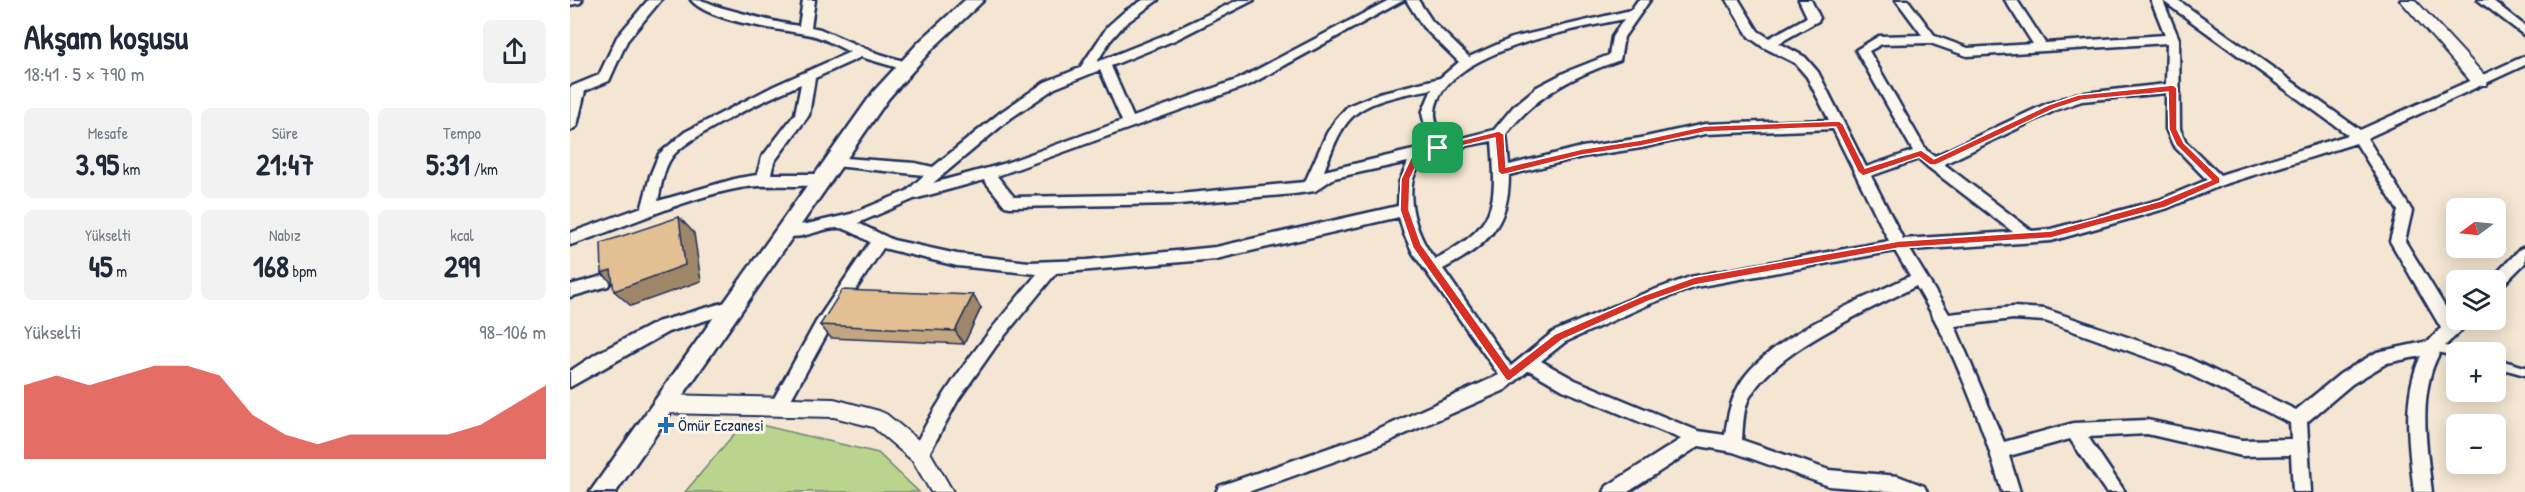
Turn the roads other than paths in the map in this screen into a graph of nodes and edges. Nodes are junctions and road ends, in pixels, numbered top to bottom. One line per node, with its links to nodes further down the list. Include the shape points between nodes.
1 (576, 0): 18 (street)
2 (655, 0): 37 (street, via 621,40 604,78)
3 (697, 0): 21 (street, via 711,9)
4 (809, 0): 21 (street)
5 (975, 0): 31 (main road)
6 (1248, 0): 30 (street, via 1171,37)
7 (1398, 0): 38 (street, via 1244,82)
8 (1412, 0): 29 (street, via 1427,24)
9 (1644, 0): 20 (street)
10 (1733, 0): 25 (street, via 1753,34)
11 (1805, 0): 25 (street, via 1814,18)
12 (1902, 0): 23 (street)
13 (2011, 0): 26 (street)
14 (2157, 0): 24 (street)
15 (2169, 0): 42 (street)
16 (2408, 0): 34 (street)
17 (2484, 0): 22 (street)
18 (570, 1)
19 (1146, 2): 32 (street, via 1127,13 1101,42)
20 (1634, 13): 29 (street, via 1515,41); 41 (street, via 1618,37 1615,57 1551,84 1518,108)
21 (804, 30): 27 (street)
22 (2525, 32)
23 (1931, 39): 26 (street, via 1967,52); 44 (street, via 1879,40 1862,50)
24 (2173, 39): 26 (street); 36 (street)
25 (1767, 44): 39 (street, via 1783,50 1813,75)
26 (2041, 47)
27 (860, 52): 31 (street); 33 (street)
28 (2525, 60): 34 (street)
29 (1466, 61): 35 (street)
30 (1103, 63): 32 (street); 38 (street)
31 (905, 66): 46 (main road)
32 (1085, 70): 50 (street, via 1050,85 1006,115)
33 (809, 76): 52 (street, via 802,115 767,161); 57 (street, via 690,135 666,154)
34 (2480, 81): 42 (street)
35 (1443, 82): 43 (street, via 1429,109); 55 (street, via 1352,109 1340,124)
36 (2173, 88): 47 (street, via 2081,97 2051,107); 54 (street, via 2173,129 2180,145)
37 (574, 90): 40 (street)
38 (1129, 123): 51 (street)
39 (1839, 124): 48 (street, via 1705,129); 49 (street)
40 (570, 126)
41 (1499, 134): 43 (street); 48 (street)
42 (2359, 136): 54 (street); 73 (street, via 2405,211 2397,241)
43 (1438, 148): 45 (street)
44 (1921, 153): 47 (street); 49 (street)
45 (1420, 155): 55 (street, via 1330,174); 58 (street, via 1406,179)
46 (835, 161): 50 (street); 53 (main road)
47 (1933, 163): 61 (street)
48 (1502, 172): 67 (street, via 1499,213 1491,226 1462,252)
49 (1863, 172): 64 (street)
50 (935, 173): 56 (street)
51 (987, 174): 55 (street, via 1010,202 1179,199); 56 (street)
52 (763, 179): 53 (street); 57 (street)
53 (822, 179): 60 (main road)
54 (2217, 181): 61 (street, via 2163,204 2051,235)
55 (1310, 187)
56 (910, 195): 59 (street)
57 (649, 210): 62 (street)
58 (1405, 210): 66 (street, via 1216,253); 67 (street, via 1416,245)
59 (841, 222): 60 (street); 63 (street)
60 (786, 231): 72 (main road)
61 (2029, 236): 64 (street)
62 (570, 239)
63 (880, 240): 66 (street, via 957,260); 84 (street, via 822,327)
64 (1899, 245): 69 (street); 78 (street, via 1695,281 1559,337)
65 (2525, 253): 68 (street)
66 (1052, 267): 91 (street, via 990,341 952,395)
67 (1433, 267): 81 (street)
68 (2506, 273)
69 (1919, 278): 74 (street); 88 (street, via 1806,336 1760,370 1739,401)
70 (603, 282): 71 (street)
71 (570, 291)
72 (734, 306): 82 (street, via 663,327); 83 (main road)
73 (2446, 311)
74 (1946, 321): 85 (street, via 2013,313 2045,315 2180,362); 90 (street)
75 (2451, 330): 76 (street)
76 (2434, 347): 77 (lane); 85 (street, via 2383,357 2346,379); 100 (street, via 2425,366 2419,397)
77 (2446, 350)
78 (1528, 361): 81 (street); 87 (street, via 1569,385)
79 (2506, 366): 80 (lane)
80 (2525, 371)
81 (1509, 376): 94 (street, via 1499,385 1374,440)
82 (570, 380)
83 (664, 404): 84 (street); 92 (main road)
84 (778, 407): 91 (street, via 834,408 879,420)
85 (2298, 419): 89 (street)
86 (2074, 430): 89 (street, via 2147,427 2242,448); 90 (street); 98 (street)
87 (1697, 438): 88 (street); 95 (street)
88 (1733, 444): 96 (street, via 1829,478 1898,484)
89 (2300, 447): 99 (street)
90 (1999, 451): 97 (street)
91 (920, 454): 93 (street)
92 (602, 492)
93 (942, 492)
94 (1225, 492)
95 (1613, 492)
96 (1918, 492)
97 (2011, 492)
98 (2116, 492)
99 (2302, 492)
100 (2423, 492)

